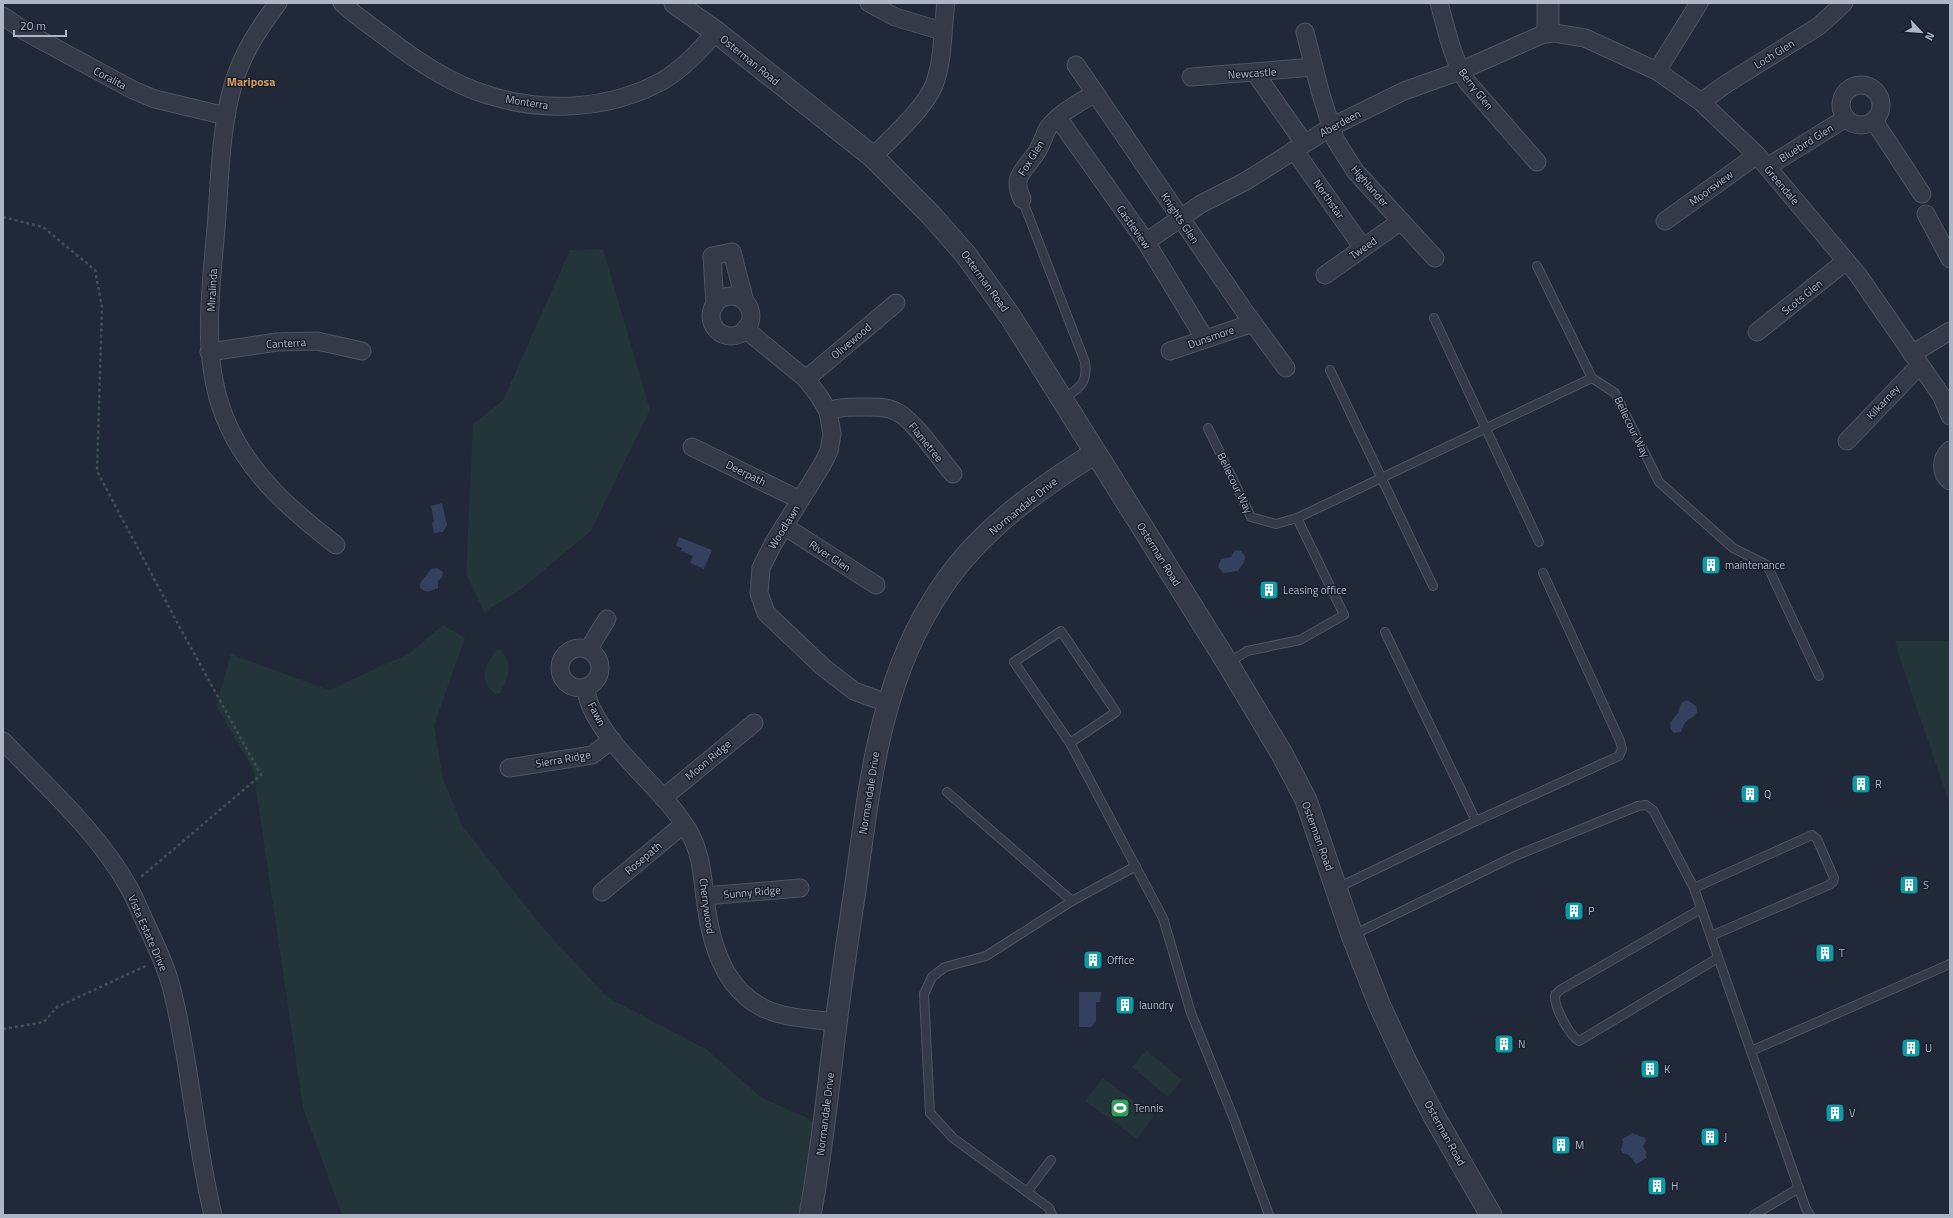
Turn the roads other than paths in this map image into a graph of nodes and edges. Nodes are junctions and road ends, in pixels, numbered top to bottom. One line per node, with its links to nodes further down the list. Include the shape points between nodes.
1 (278, 3): 23 (street, Miralinda, via 250,43 233,84)
2 (342, 3): 12 (street, Monterra, via 403,50 444,76 487,95 533,106 568,107 606,102 641,91 663,81 690,60)
3 (675, 3): 12 (street, Osterman Road)
4 (869, 3): 11 (street, via 895,17)
5 (946, 3): 11 (street)
6 (1439, 3): 17 (street, Berry Glen)
7 (1548, 3): 14 (street)
8 (1699, 3): 18 (street)
9 (1844, 3): 22 (street, Loch Glen, via 1818,26)
10 (3, 16): 23 (street, Coralita, via 39,39 133,90 155,99)
11 (942, 31): 29 (street, via 941,57 934,85 925,101)
12 (716, 32): 29 (street, Osterman Road)
13 (1305, 32): 16 (street, Highlander)
14 (1548, 32): 17 (street, Aberdeen); 18 (street, Greendale, via 1585,38)
15 (1076, 65): 21 (street, Knights Glen)
16 (1314, 67): 19 (street, Newcastle); 27 (street, Highlander)
17 (1460, 71): 27 (street, Aberdeen, via 1404,91); 31 (street, Berry Glen)
18 (1657, 71): 22 (street, Greendale)
19 (1255, 73): 20 (street, Newcastle); 28 (street, Northstar)
20 (1191, 77)
21 (1095, 92): 24 (street, Fox Glen); 35 (street, Knights Glen)
22 (1701, 102): 30 (street, Greendale)
23 (226, 116): 56 (street, Miralinda, via 213,266)
24 (1058, 118): 33 (street, Fox Glen, via 1047,130 1034,156 1020,173 1017,187); 38 (street, Castleview)
25 (1846, 118): 26 (street, via 1858,125); 26 (street, via 1842,99 1851,88 1865,86 1876,92 1880,98 1880,112); 30 (street, Bluebird Glen)
26 (1874, 121): 32 (street)
27 (1331, 127): 28 (street, Aberdeen); 36 (street, Highlander, via 1335,139 1356,171)
28 (1299, 146): 35 (street, Aberdeen, via 1246,181); 39 (street, Northstar)
29 (873, 158): 62 (street, Osterman Road, via 931,214 966,254 1010,316)
30 (1762, 161): 37 (street, Moorsview); 42 (street, Greendale)
31 (1537, 162)
32 (1922, 194)
33 (1022, 199): 62 (lane, via 1086,371 1079,388)
34 (1926, 214): 41 (street)
35 (1180, 218): 38 (street, Aberdeen); 49 (street, Knights Glen)
36 (1401, 221): 39 (street, Tweed); 40 (street, Highlander)
37 (1665, 222)
38 (1146, 242): 53 (street, Castleview)
39 (1363, 248): 44 (street, Tweed)
40 (1435, 258)
41 (1950, 259)
42 (1846, 261): 52 (street, Scots Glen); 57 (street, Greendale)
43 (1537, 266): 60 (lane)
44 (1326, 275)
45 (745, 302): 47 (street, via 733,296 720,300); 47 (street, via 732,252 712,256); 50 (street, via 751,314)
46 (896, 303): 61 (street, Olivewood)
47 (715, 305): 50 (street, via 711,318 717,330 730,336)
48 (1434, 318): 66 (lane)
49 (1253, 323): 53 (street, Dunsmore); 58 (street, Knights Glen)
50 (745, 329): 61 (street, Woodlawn)
51 (1950, 331): 57 (street, Kilkarney)
52 (1757, 332)
53 (1205, 339): 55 (street, Dunsmore)
54 (362, 351): 56 (street, Canterra, via 317,341 277,342)
55 (1170, 351)
56 (209, 352): 78 (street, Miralinda, via 215,386 228,424 243,453 268,486 299,517)
57 (1916, 360): 64 (street, Greendale); 67 (street, Kilkarney)
58 (1286, 368)
59 (1330, 370): 72 (lane)
60 (1592, 378): 66 (lane, Bellecour Way); 86 (lane, Bellecour Way, via 1615,393 1659,482 1733,548 1767,565)
61 (806, 379): 63 (street, Woodlawn)
62 (1062, 400): 70 (street, Osterman Road)
63 (828, 411): 71 (street, Flametree, via 839,407 882,407 896,411 909,420); 74 (street, Woodlawn, via 832,434 830,451)
64 (1950, 416)
65 (1208, 428): 75 (lane, Bellecour Way, via 1250,517 1276,524)
66 (1485, 429): 72 (lane, Bellecour Way); 77 (lane)
67 (1847, 441)
68 (692, 447): 74 (street, Deerpath)
69 (1950, 450): 73 (street, via 1943,459 1942,466 1943,473)
70 (1095, 452): 85 (street, Osterman Road); 88 (street, Normandale Drive, via 1030,497 966,555 942,587 921,622)
71 (953, 474)
72 (1381, 478): 75 (lane, Bellecour Way); 81 (lane)
73 (1950, 481)
74 (800, 500): 76 (street, Woodlawn)
75 (1297, 518): 85 (lane, via 1344,615 1300,640 1247,651)
76 (784, 526): 80 (street, River Glen); 88 (street, Woodlawn, via 761,568 759,593 766,613 823,667 854,691)
77 (1539, 542)
78 (336, 545)
79 (1543, 573): 96 (lane, via 1620,741 1621,753)
80 (876, 586)
81 (1433, 586)
82 (607, 619): 84 (street)
83 (1385, 632): 96 (lane)
84 (588, 650): 87 (street, via 598,659 599,673 596,679); 87 (street, via 574,649 563,656 560,663 562,676 566,682 578,688)
85 (1228, 664): 100 (street, Osterman Road, via 1282,754 1306,800)
86 (1819, 676)
87 (585, 687): 90 (street, Fawn, via 590,706)
88 (887, 703): 110 (street, Normandale Drive, via 871,775)
89 (754, 723): 95 (street, Moon Ridge)
90 (612, 740): 93 (street, Sierra Ridge, via 592,755); 95 (street, Cherrywood)
91 (3, 741): 115 (street, Vista Estate Drive, via 79,820 111,861 129,888 162,960 173,992 188,1060 197,1133)
92 (1070, 743): 92 (lane, via 1116,712 1061,631 1014,662); 98 (lane)
93 (509, 768)
94 (947, 792): 104 (lane)
95 (663, 798): 97 (street, Cherrywood)
96 (1476, 821): 100 (lane)
97 (684, 824): 102 (street, Rosepath); 103 (street, Cherrywood, via 699,855)
98 (1136, 866): 104 (lane); 118 (lane, via 1163,918 1191,1013)
99 (800, 888): 103 (street, Sunny Ridge)
100 (1337, 888): 106 (street, Osterman Road)
101 (1694, 888): 105 (lane); 106 (lane, via 1653,810 1646,805 1638,806 1515,856); 107 (lane, via 1812,835 1817,839 1834,878 1830,885)
102 (602, 892)
103 (705, 896): 110 (street, Cherrywood, via 712,942 728,976 738,988 753,1002 772,1011 787,1016)
104 (1072, 901): 114 (lane, via 986,956 945,967 932,977 924,994 930,1113 953,1138)
105 (1701, 909): 107 (lane); 108 (lane, via 1560,990 1555,995 1554,1002 1579,1042)
106 (1352, 935): 119 (street, Osterman Road, via 1379,1004 1405,1060)
107 (1711, 936): 108 (lane)
108 (1718, 958): 111 (lane)
109 (1950, 964): 111 (lane)
110 (836, 1022): 116 (street, Normandale Drive, via 819,1166)
111 (1751, 1051): 113 (lane)
112 (1051, 1160): 114 (lane)
113 (1799, 1188): 120 (lane); 121 (lane)
114 (1027, 1192): 117 (lane, via 1050,1208)
115 (213, 1215)
116 (810, 1215)
117 (1052, 1215)
118 (1269, 1215)
119 (1491, 1215)
120 (1754, 1215)
121 (1810, 1215)

